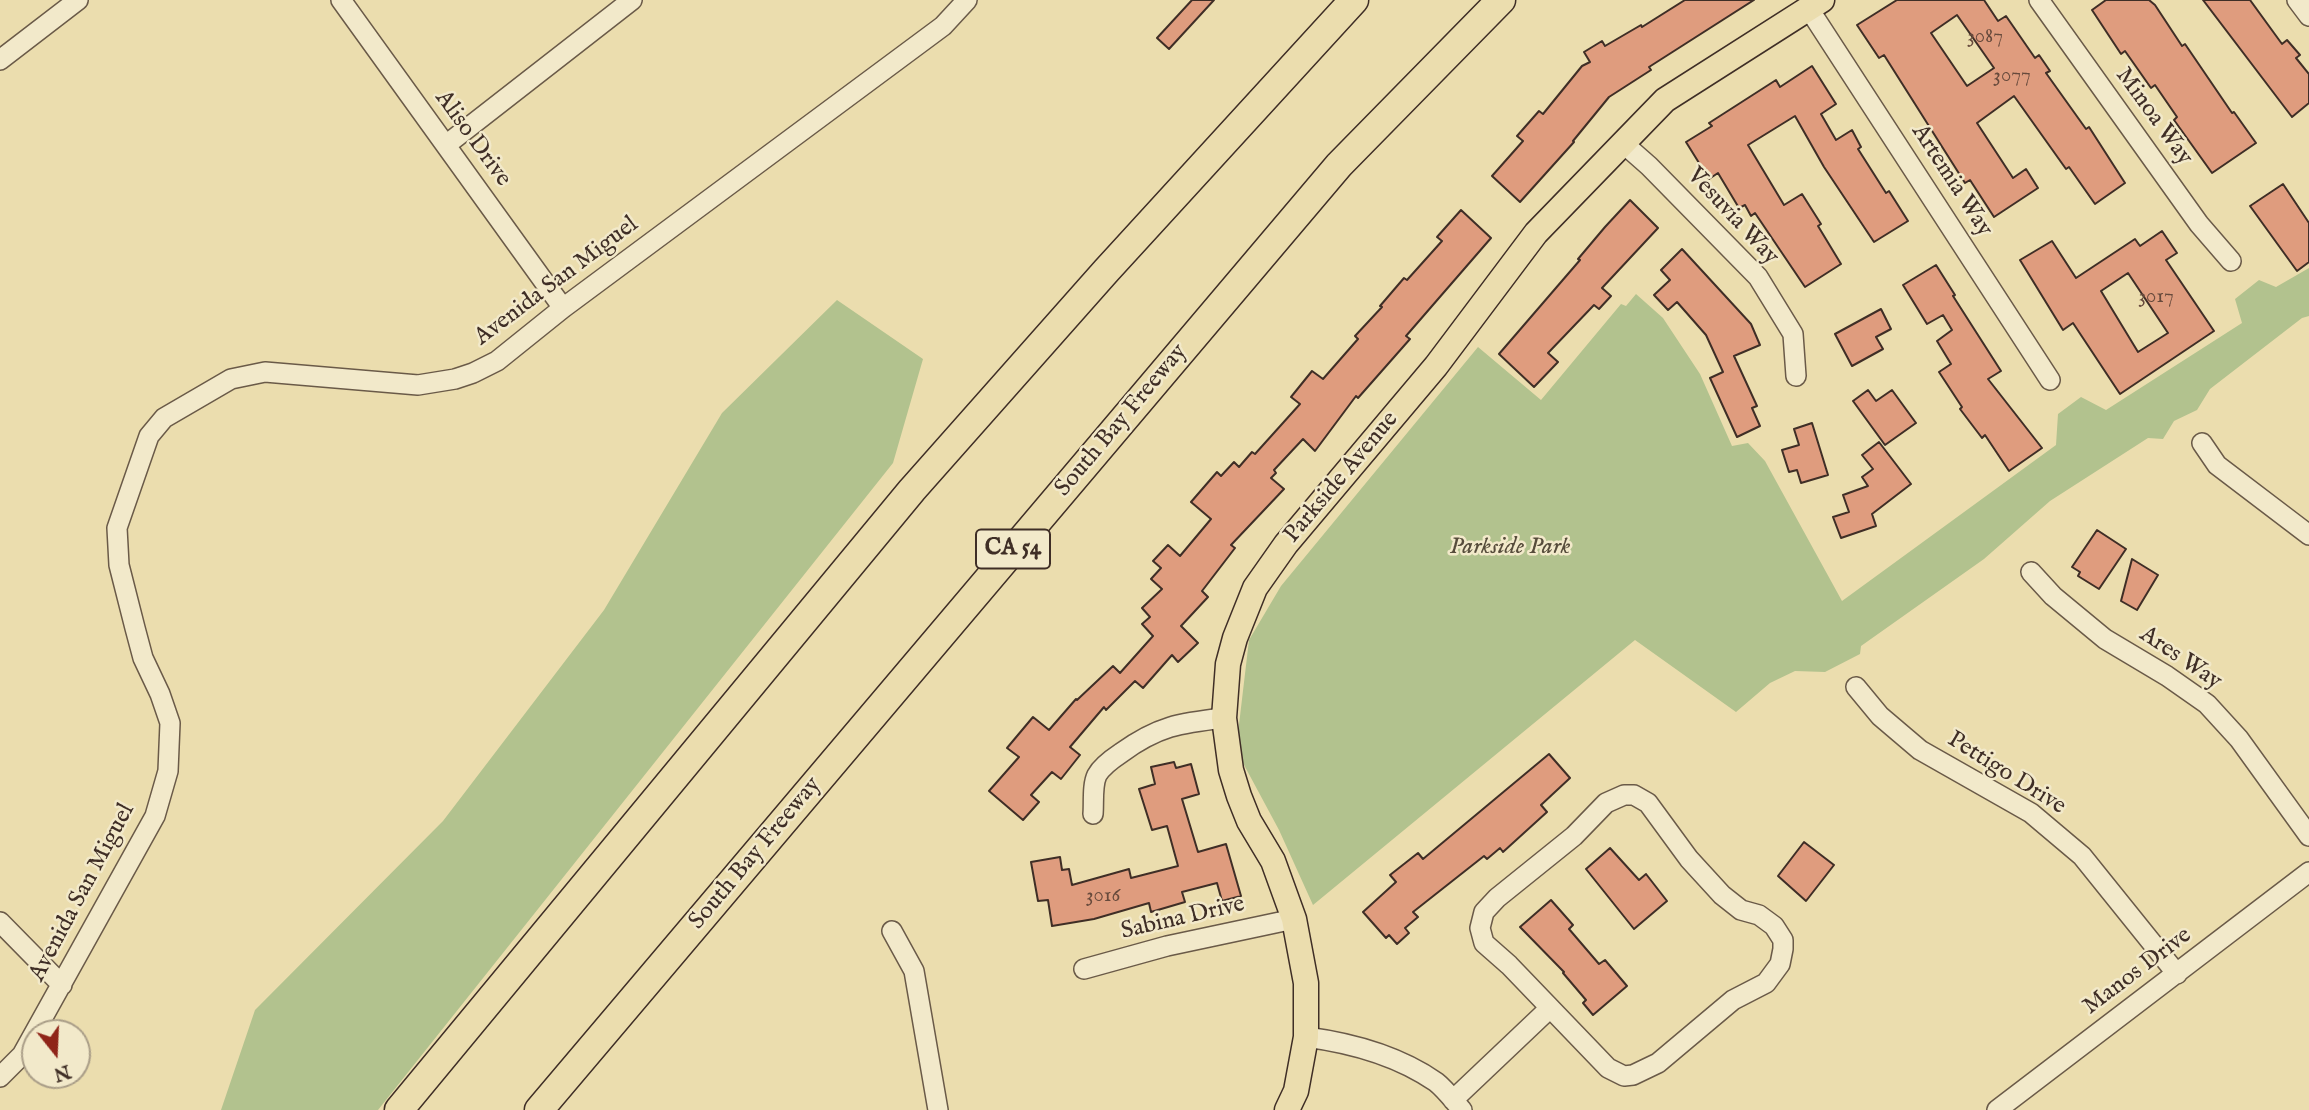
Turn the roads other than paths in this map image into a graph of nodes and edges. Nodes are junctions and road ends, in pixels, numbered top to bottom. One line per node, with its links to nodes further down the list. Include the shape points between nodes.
1 (78, 0): 11 (street)
2 (341, 0): 13 (street, Aliso Drive)
3 (632, 0): 13 (street)
4 (967, 0): 15 (street, Avenida San Miguel, via 943,26)
5 (1354, 0): 36 (highway, via 912,490)
6 (1501, 0): 37 (highway, South Bay Freeway / CA 54, via 1339,165)
7 (2039, 0): 14 (street, Minoa Way, via 2199,224)
8 (2297, 0): 10 (street)
9 (1815, 4): 12 (main road, Parkside Avenue, via 1665,100); 17 (street, Artemia Way)
10 (2309, 16)
11 (0, 60)
12 (1624, 144): 16 (street, Vesuvia Way, via 1758,277 1793,334); 22 (main road, Parkside Avenue, via 1536,233 1436,366 1271,564 1255,588 1235,638)
13 (446, 145): 15 (street, Aliso Drive)
14 (2231, 261)
15 (563, 308): 31 (street, Avenida San Miguel, via 497,361 455,379 418,385 265,372 231,379 164,418 149,436 117,528 119,565 143,658 170,723 168,771 155,816)
16 (1796, 376)
17 (2050, 380)
18 (2202, 443): 19 (street, via 2217,465)
19 (2309, 535)
20 (2031, 572): 24 (street, Ares Way, via 2105,639 2207,704 2239,739)
21 (1856, 687): 30 (street, Pettigo Drive, via 1880,716 1920,750 2031,813 2082,856)
22 (1224, 718): 23 (street, via 1181,722 1156,731 1108,762 1096,777); 26 (main road, Parkside Avenue, via 1239,796 1273,861)
23 (1093, 814)
24 (2309, 836)
25 (2309, 872): 30 (street, Manos Drive)
26 (1294, 919): 29 (street, Sabina Drive); 33 (main road, Parkside Avenue, via 1306,982)
27 (0, 922): 31 (street)
28 (892, 931): 38 (street, via 914,971)
29 (1084, 969)
30 (2177, 974): 40 (street, Manos Drive)
31 (62, 985): 34 (street, Avenida San Miguel, via 22,1055)
32 (1550, 1008): 32 (street, via 1608,1068 1633,1076 1658,1063 1732,1000 1766,983 1780,964 1783,940 1768,920 1741,910 1722,895 1648,803 1634,795 1614,798 1484,912 1480,928 1484,943); 35 (street)
33 (1306, 1037): 35 (street, via 1345,1042 1385,1055 1437,1082); 39 (main road, Parkside Avenue, via 1296,1091)
34 (0, 1077)
35 (1457, 1105)
36 (399, 1110)
37 (539, 1110)
38 (938, 1110)
39 (1287, 1110)
40 (1997, 1110)

